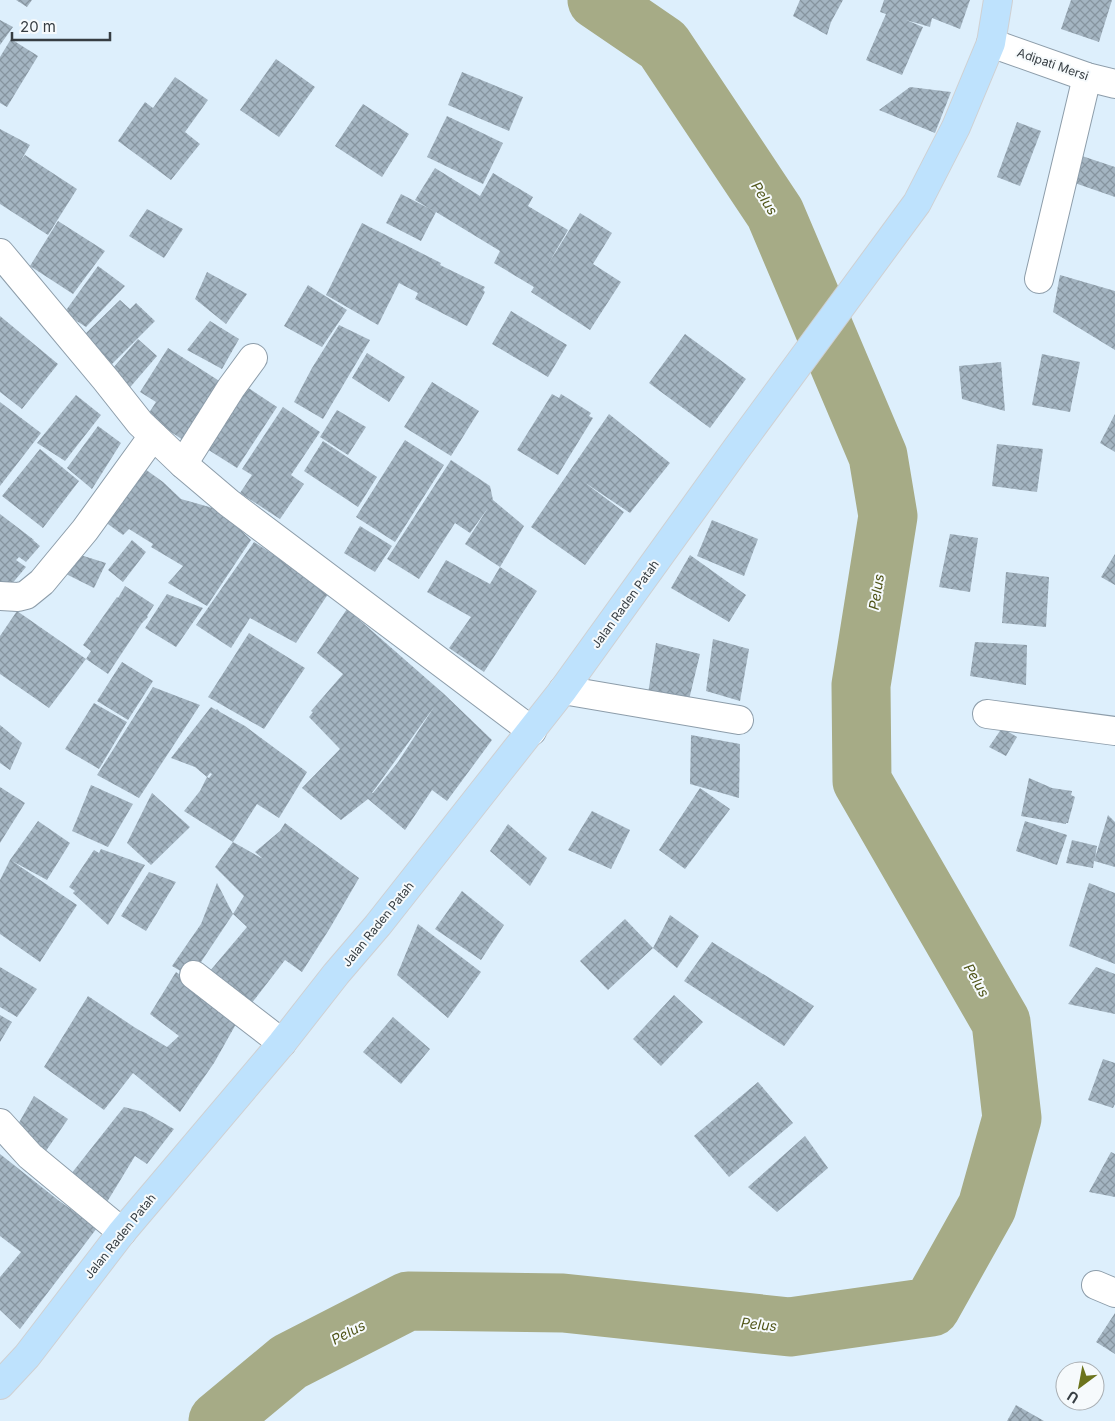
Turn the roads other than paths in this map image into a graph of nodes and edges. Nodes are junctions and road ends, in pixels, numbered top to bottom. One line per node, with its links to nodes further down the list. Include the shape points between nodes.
1 (998, 0): 2 (main road, Jalan Raden Patah)
2 (991, 43): 3 (street, Adipati Mersi); 11 (main road, Jalan Raden Patah, via 956,127 916,203)
3 (1087, 77): 4 (street, Adipati Mersi); 6 (street)
4 (1115, 84)
5 (0, 253): 8 (street)
6 (1039, 279)
7 (253, 358): 9 (street)
8 (153, 436): 9 (street); 10 (street, via 85,530 42,582 26,595)
9 (183, 464): 14 (street)
10 (0, 596)
11 (563, 690): 13 (street); 14 (main road, Jalan Raden Patah)
12 (987, 714): 15 (street)
13 (739, 720)
14 (532, 731): 17 (main road, Jalan Raden Patah)
15 (1115, 731)
16 (194, 975): 17 (street)
17 (282, 1043): 19 (main road, Jalan Raden Patah)
18 (0, 1123): 19 (street, via 30,1156)
19 (122, 1232): 20 (main road, Jalan Raden Patah, via 27,1356)
20 (0, 1385)

